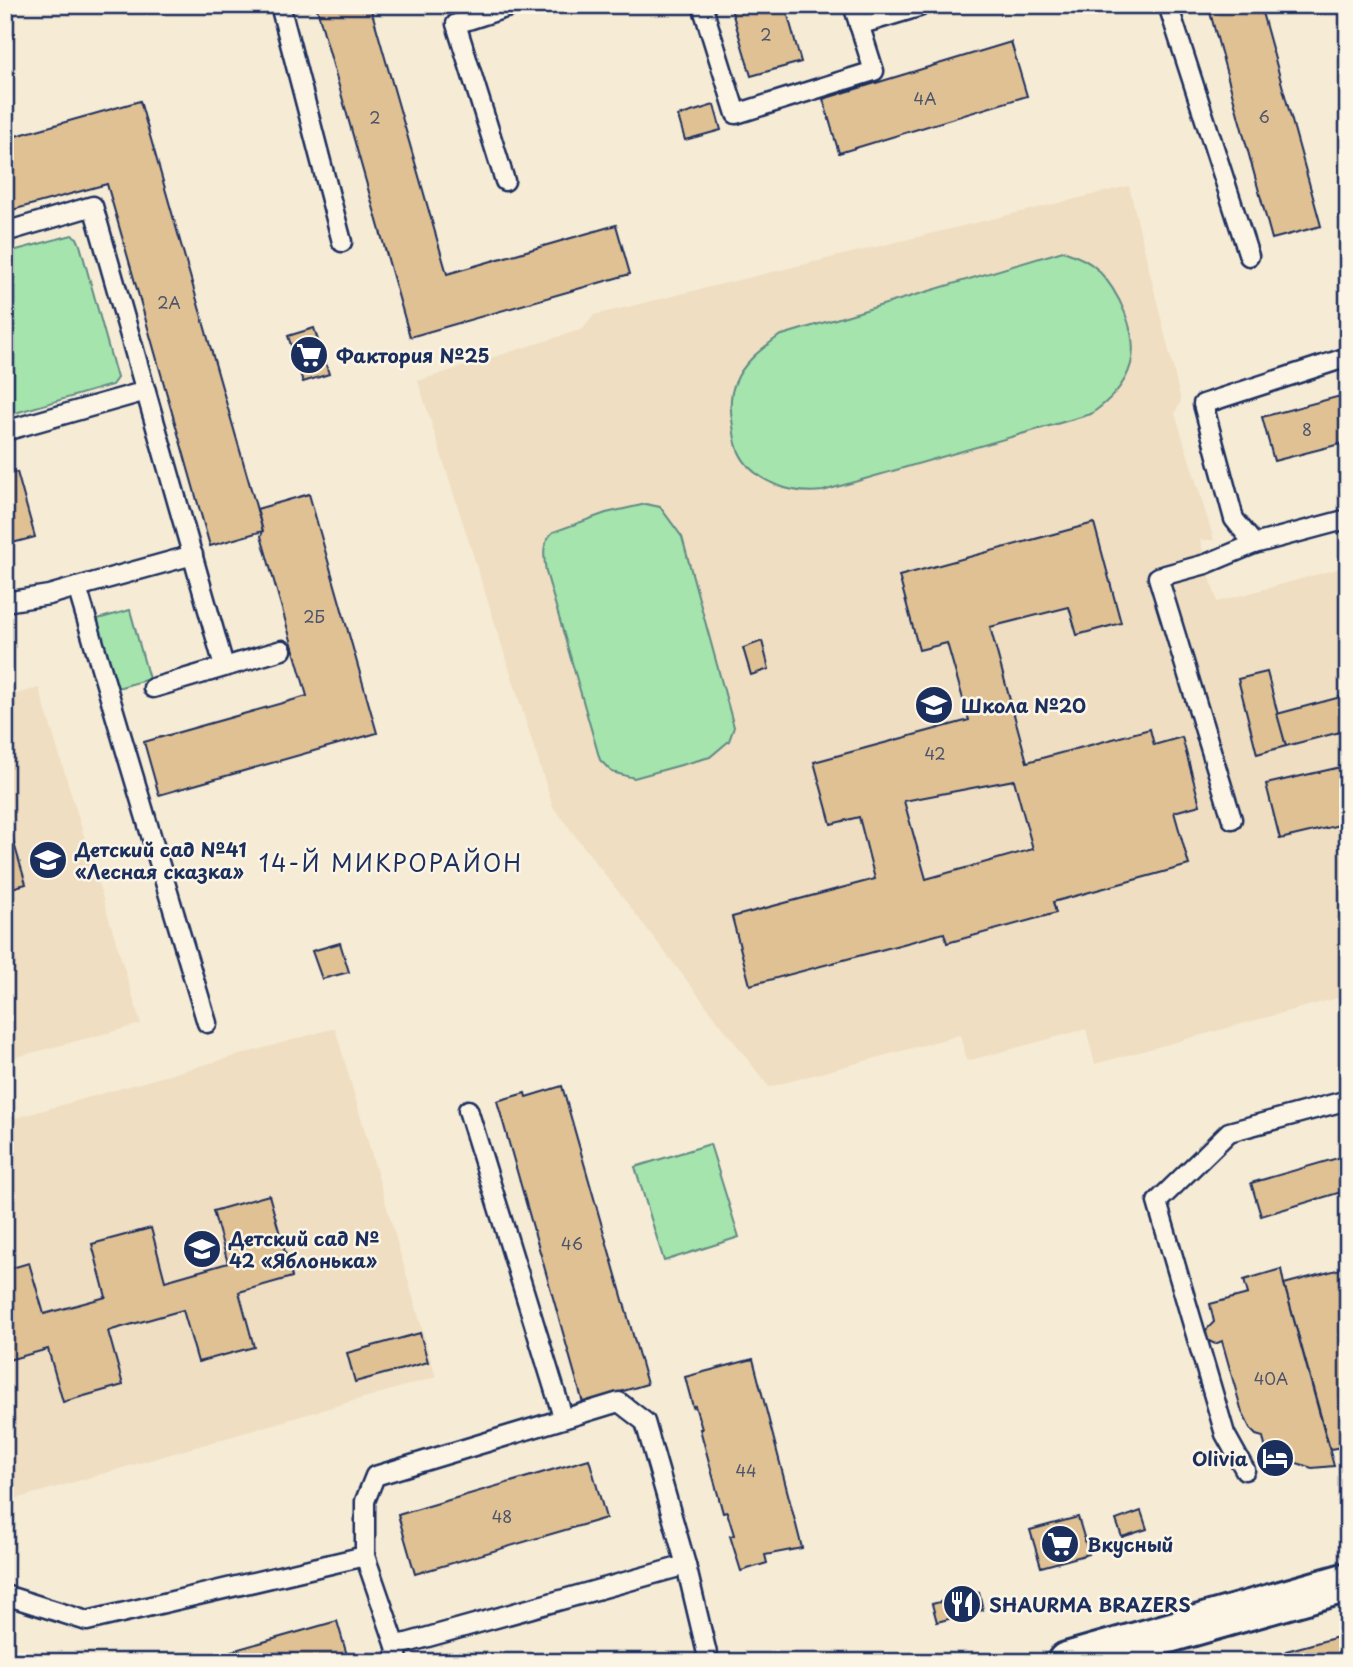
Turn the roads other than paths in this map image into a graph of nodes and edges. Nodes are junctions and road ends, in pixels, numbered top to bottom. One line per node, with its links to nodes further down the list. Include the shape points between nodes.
1 (280, 5): 10 (lane)
2 (515, 5): 8 (lane, via 456,24)
3 (702, 5): 7 (lane, via 736,114 874,71)
4 (853, 5): 7 (lane)
5 (1168, 5): 11 (lane)
6 (919, 7): 7 (lane)
7 (859, 25)
8 (505, 181)
9 (5, 232): 13 (lane, via 93,206)
10 (342, 242)
11 (1249, 256)
12 (1348, 357): 16 (lane, via 1203,404 1234,519)
13 (146, 391): 14 (lane); 17 (lane)
14 (5, 431)
15 (1348, 519): 16 (lane)
16 (1254, 544): 23 (lane, via 1158,577)
17 (194, 555): 18 (lane); 21 (lane)
18 (78, 587): 19 (lane); 24 (lane)
19 (5, 602)
20 (282, 650): 21 (lane)
21 (224, 666): 22 (lane)
22 (153, 688)
23 (1232, 819)
24 (207, 1023)
25 (1348, 1100): 28 (lane, via 1228,1132 1157,1202 1225,1434)
26 (468, 1110): 27 (lane)
27 (562, 1417): 29 (lane, via 374,1476 365,1501); 30 (lane, via 619,1402 645,1422)
28 (1245, 1470)
29 (365, 1556): 32 (lane, via 87,1621); 33 (lane)
30 (687, 1566): 33 (lane); 34 (lane)
31 (1348, 1583): 35 (main road)
32 (5, 1595)
33 (397, 1654)
34 (709, 1662)
35 (1069, 1662)

